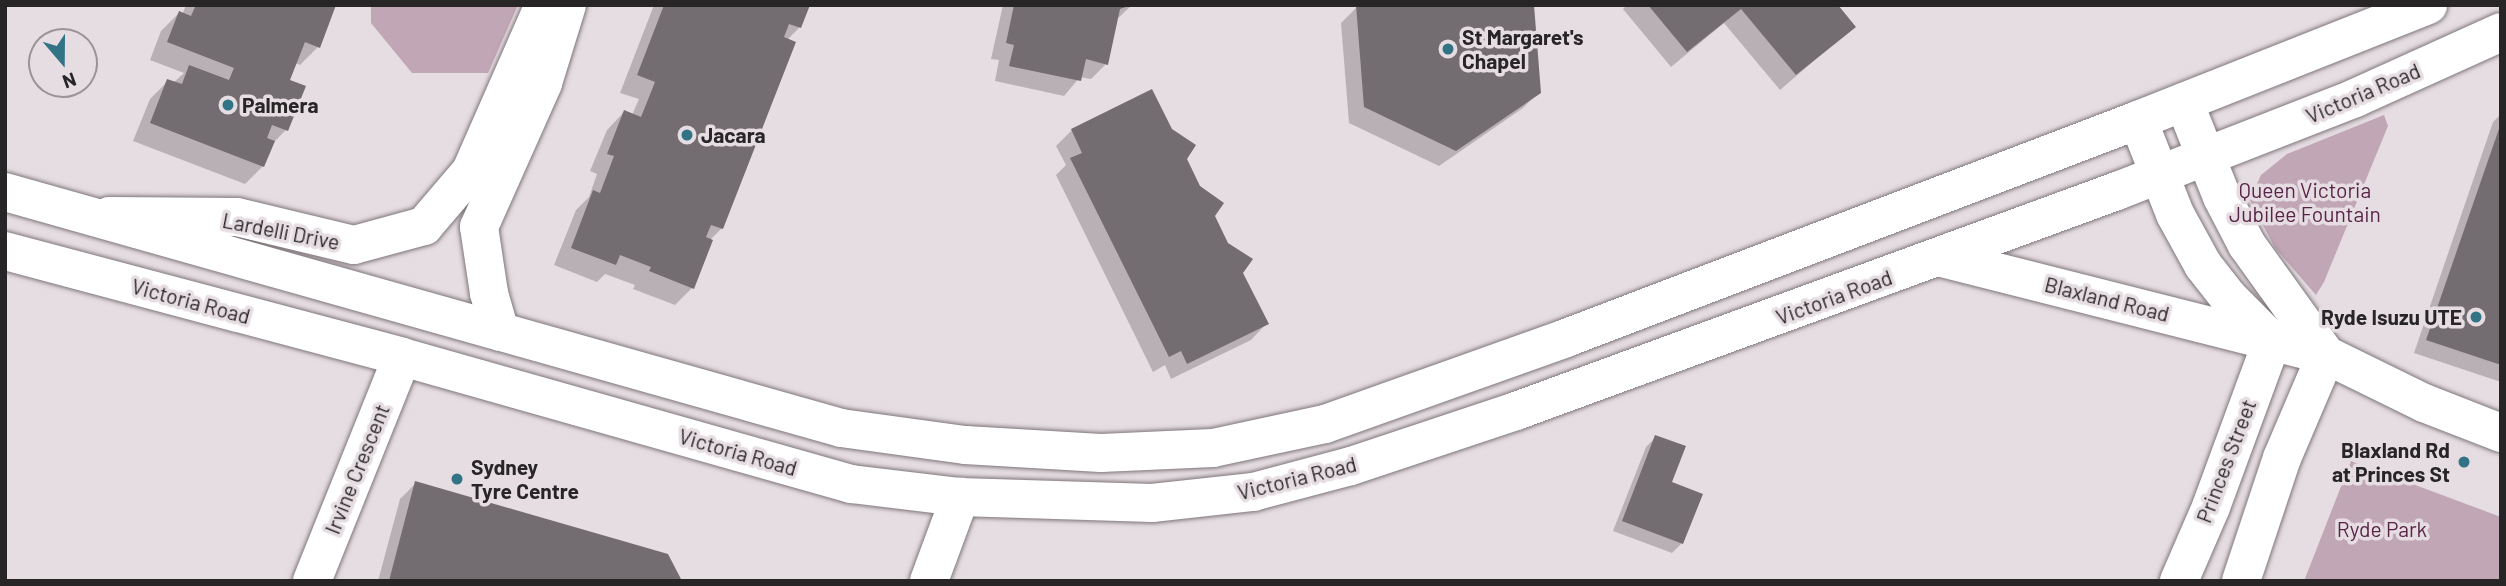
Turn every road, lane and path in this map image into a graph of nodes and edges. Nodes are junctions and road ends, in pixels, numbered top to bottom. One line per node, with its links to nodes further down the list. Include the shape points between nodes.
1 (544, 5): 11 (main road, Lardelli Drive, via 471,171 424,226 354,245 237,217)
2 (567, 5): 14 (main road, via 543,83 479,227)
3 (2428, 5): 4 (main road)
4 (2394, 12): 6 (main road)
5 (2501, 32): 8 (main road, Victoria Road)
6 (2184, 102): 7 (main road); 8 (main road, Blaxland Road)
7 (2138, 120): 9 (main road); 14 (main road, via 1566,338 1325,424 1213,448 1074,452 965,446 841,428)
8 (2205, 157): 9 (main road, Victoria Road); 16 (main road, Blaxland Road, via 2247,245)
9 (2160, 174): 13 (main road, Victoria Road); 15 (main road, via 2175,214 2203,265)
10 (5, 192): 11 (main road)
11 (92, 215): 14 (main road)
12 (5, 251): 17 (main road, Victoria Road)
13 (1942, 258): 15 (main road, Blaxland Road); 19 (main road, Victoria Road, via 1516,411 1352,466 1253,492 1152,503)
14 (500, 332)
15 (2272, 341): 16 (main road, Blaxland Road); 22 (main road, Princes Street)
16 (2326, 355): 18 (main road, Blaxland Road, via 2424,403); 23 (main road, via 2282,458)
17 (402, 357): 19 (main road, Victoria Road, via 851,484); 20 (main road, Irvine Crescent)
18 (2501, 433)
19 (960, 497): 21 (main road)
20 (312, 581)
21 (929, 581)
22 (2179, 581)
23 (2241, 581)

